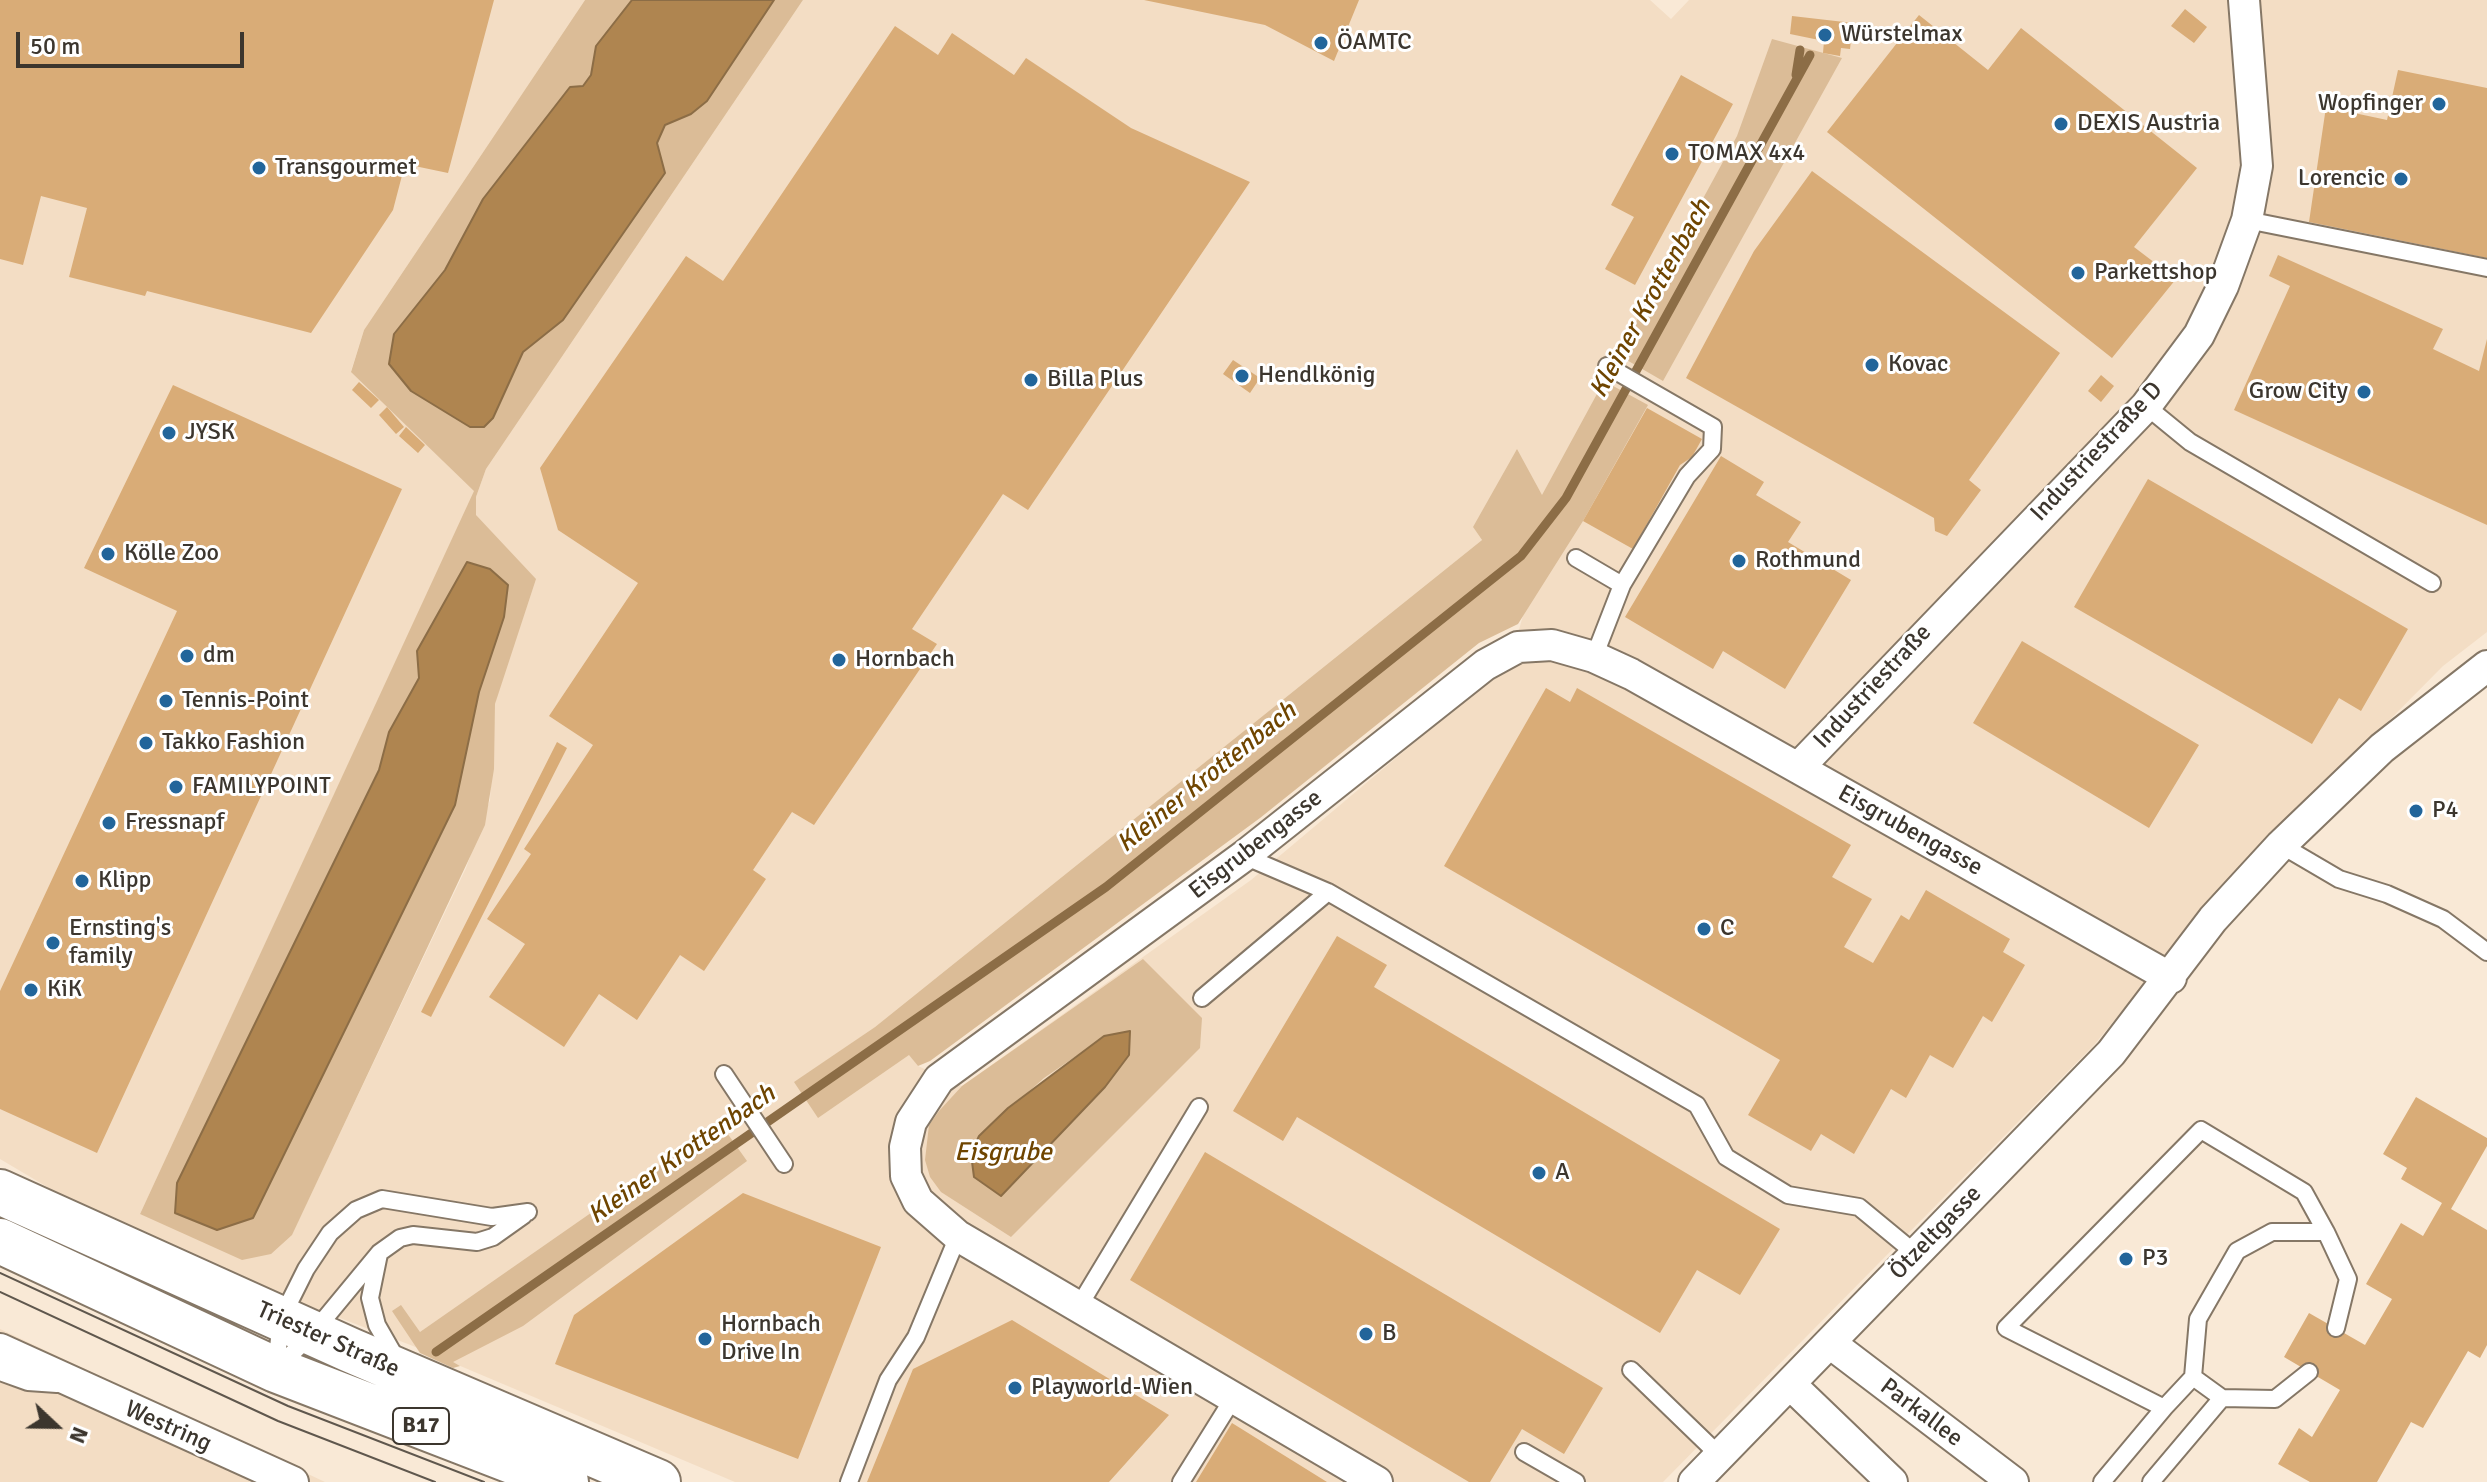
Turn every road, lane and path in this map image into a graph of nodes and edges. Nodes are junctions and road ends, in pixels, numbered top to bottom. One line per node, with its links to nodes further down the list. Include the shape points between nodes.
1 (2244, 0): 2 (street, Industriestraße D, via 2257,166)
2 (2247, 220): 3 (lane); 5 (street, Industriestraße D, via 2199,335)
3 (2487, 268)
4 (1607, 366): 8 (lane, via 1713,427 1712,449 1687,476)
5 (2146, 406): 7 (lane, via 2190,442); 9 (street, Industriestraße D)
6 (1576, 558): 8 (lane)
7 (2432, 583)
8 (1622, 585): 10 (lane)
9 (1949, 607): 12 (street, Industriestraße)
10 (1594, 657): 12 (street, Eisgrubengasse); 14 (street, Eisgrubengasse, via 1552,645 1518,647 1485,665)
11 (2487, 666): 13 (street, Ötzeltgasse, via 2382,748)
12 (1798, 768): 17 (street, Eisgrubengasse)
13 (2281, 845): 16 (lane, via 2339,879 2443,919); 17 (street, Ötzeltgasse, via 2213,919)
14 (1244, 856): 15 (lane); 24 (street, Eisgrubengasse, via 939,1079 921,1103 905,1147 906,1176 918,1201)
15 (1328, 892): 18 (lane); 27 (lane, via 1697,1105 1726,1157 1788,1195 1859,1207)
16 (2487, 952)
17 (2171, 978): 27 (street, Ötzeltgasse, via 2111,1053)
18 (1202, 998)
19 (724, 1074): 21 (lane)
20 (1199, 1107): 28 (lane)
21 (784, 1164)
22 (0, 1192): 29 (main road, Triester Straße / B17)
23 (2326, 1232): 30 (lane, via 2348,1279); 38 (lane, via 2272,1232 2237,1251 2198,1319); 43 (lane, via 2304,1192 2201,1130 2006,1328)
24 (958, 1236): 28 (street, Eisgrubengasse); 49 (lane, via 916,1337 888,1380)
25 (0, 1241): 33 (main road, Triester Straße / B17)
26 (379, 1253): 29 (lane); 29 (lane, via 413,1235 477,1242 528,1212 492,1217 382,1199 369,1205 330,1233 306,1269); 37 (lane, via 370,1298 377,1325)
27 (1916, 1254): 31 (street, Ötzeltgasse)
28 (1079, 1306): 41 (street, Eisgrubengasse)
29 (296, 1327): 33 (lane); 33 (lane); 37 (main road, Triester Straße / B17)
30 (2336, 1328)
31 (1830, 1343): 39 (street, Ötzeltgasse); 55 (street, Parkallee)
32 (0, 1349): 40 (street, Westring)
33 (276, 1370): 47 (main road, Triester Straße / B17)
34 (1631, 1370): 45 (lane)
35 (0, 1372): 40 (lane, via 28,1382)
36 (2309, 1372): 42 (lane, via 2275,1399)
37 (406, 1375): 48 (main road, Triester Straße / B17)
38 (2193, 1377): 42 (lane); 43 (lane)
39 (1791, 1385): 45 (street, Ötzeltgasse); 54 (street)
40 (79, 1386): 46 (street, Westring)
41 (1234, 1397): 50 (lane); 51 (street, Eisgrubengasse)
42 (2222, 1398): 57 (lane)
43 (2164, 1408): 56 (lane)
44 (1524, 1452): 52 (lane)
45 (1720, 1456): 53 (street, Ötzeltgasse)
46 (293, 1482)
47 (566, 1482)
48 (658, 1482)
49 (849, 1482)
50 (1181, 1482)
51 (1377, 1482)
52 (1576, 1482)
53 (1694, 1482)
54 (1892, 1482)
55 (2013, 1482)
56 (2102, 1482)
57 (2151, 1482)

